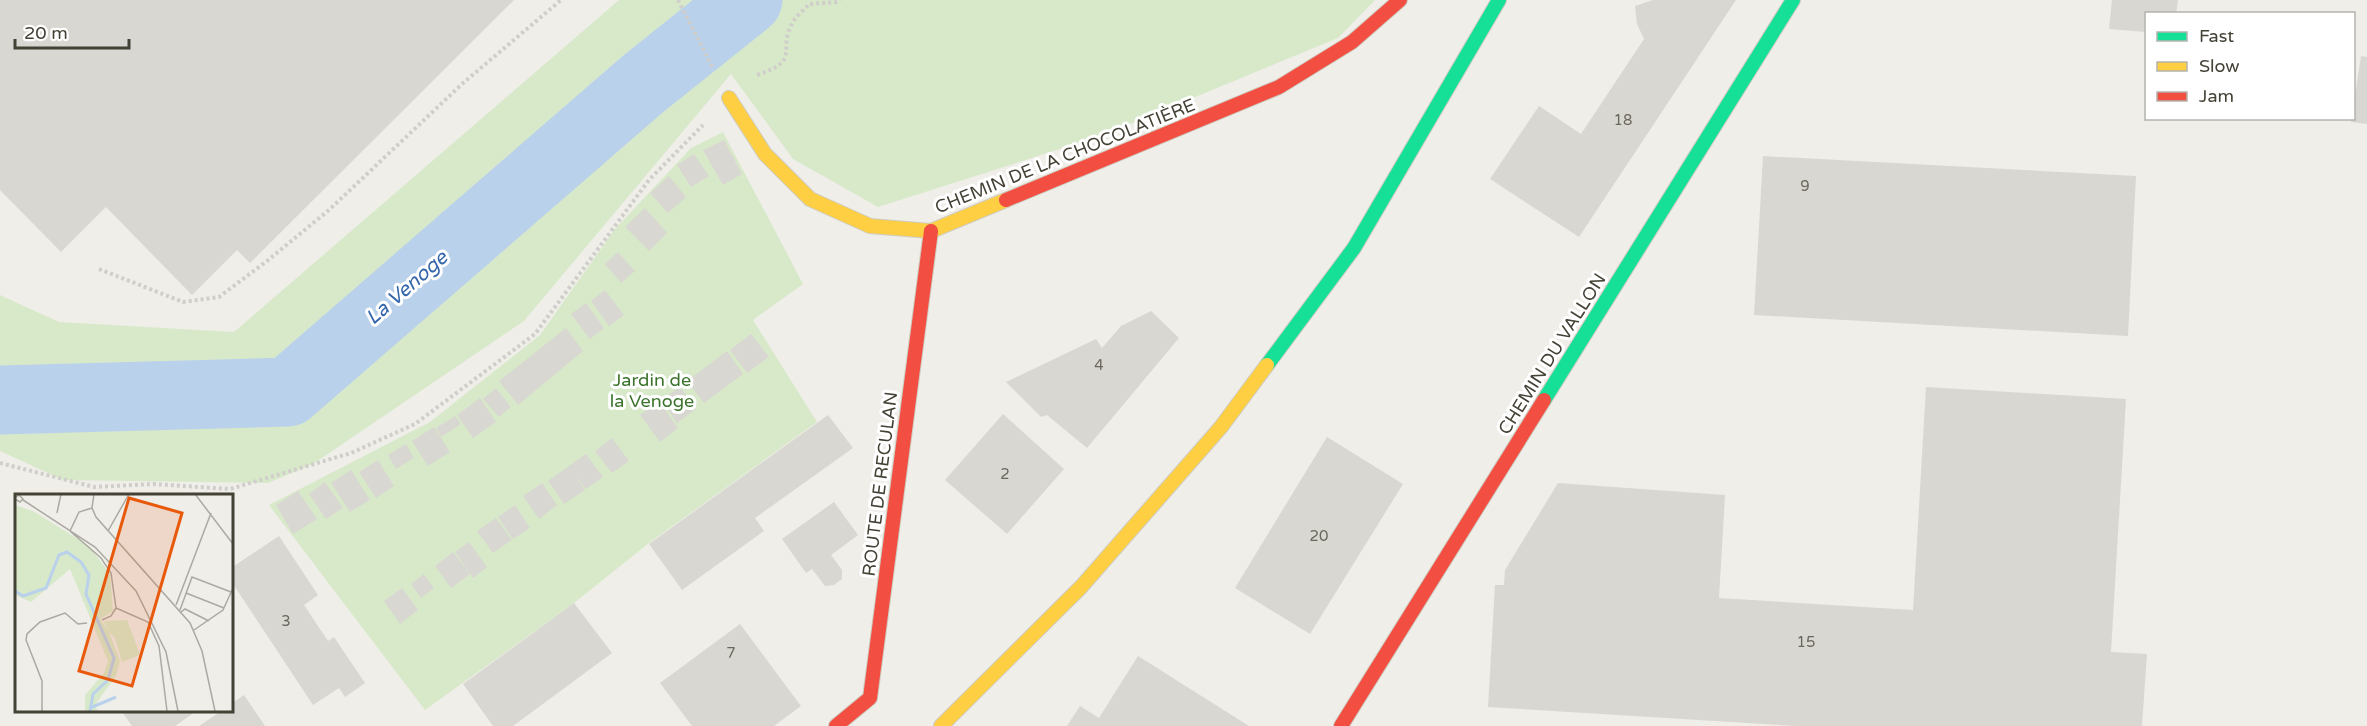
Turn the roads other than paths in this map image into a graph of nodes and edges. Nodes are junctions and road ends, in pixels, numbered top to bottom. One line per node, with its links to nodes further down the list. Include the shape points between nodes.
1 (1400, 0): 5 (street, CHEMIN DE LA CHOCOLATIÈRE, via 1352,42 1280,87)
2 (1499, 0): 7 (street, via 1354,248 1221,427 1081,587)
3 (1793, 0): 8 (street, CHEMIN DU VALLON)
4 (729, 98): 5 (street, CHEMIN DE LA CHOCOLATIÈRE, via 765,154 810,199 870,226)
5 (931, 231): 6 (street, ROUTE DE RECULAN, via 870,698)
6 (836, 726)
7 (941, 726)
8 (1341, 726)

